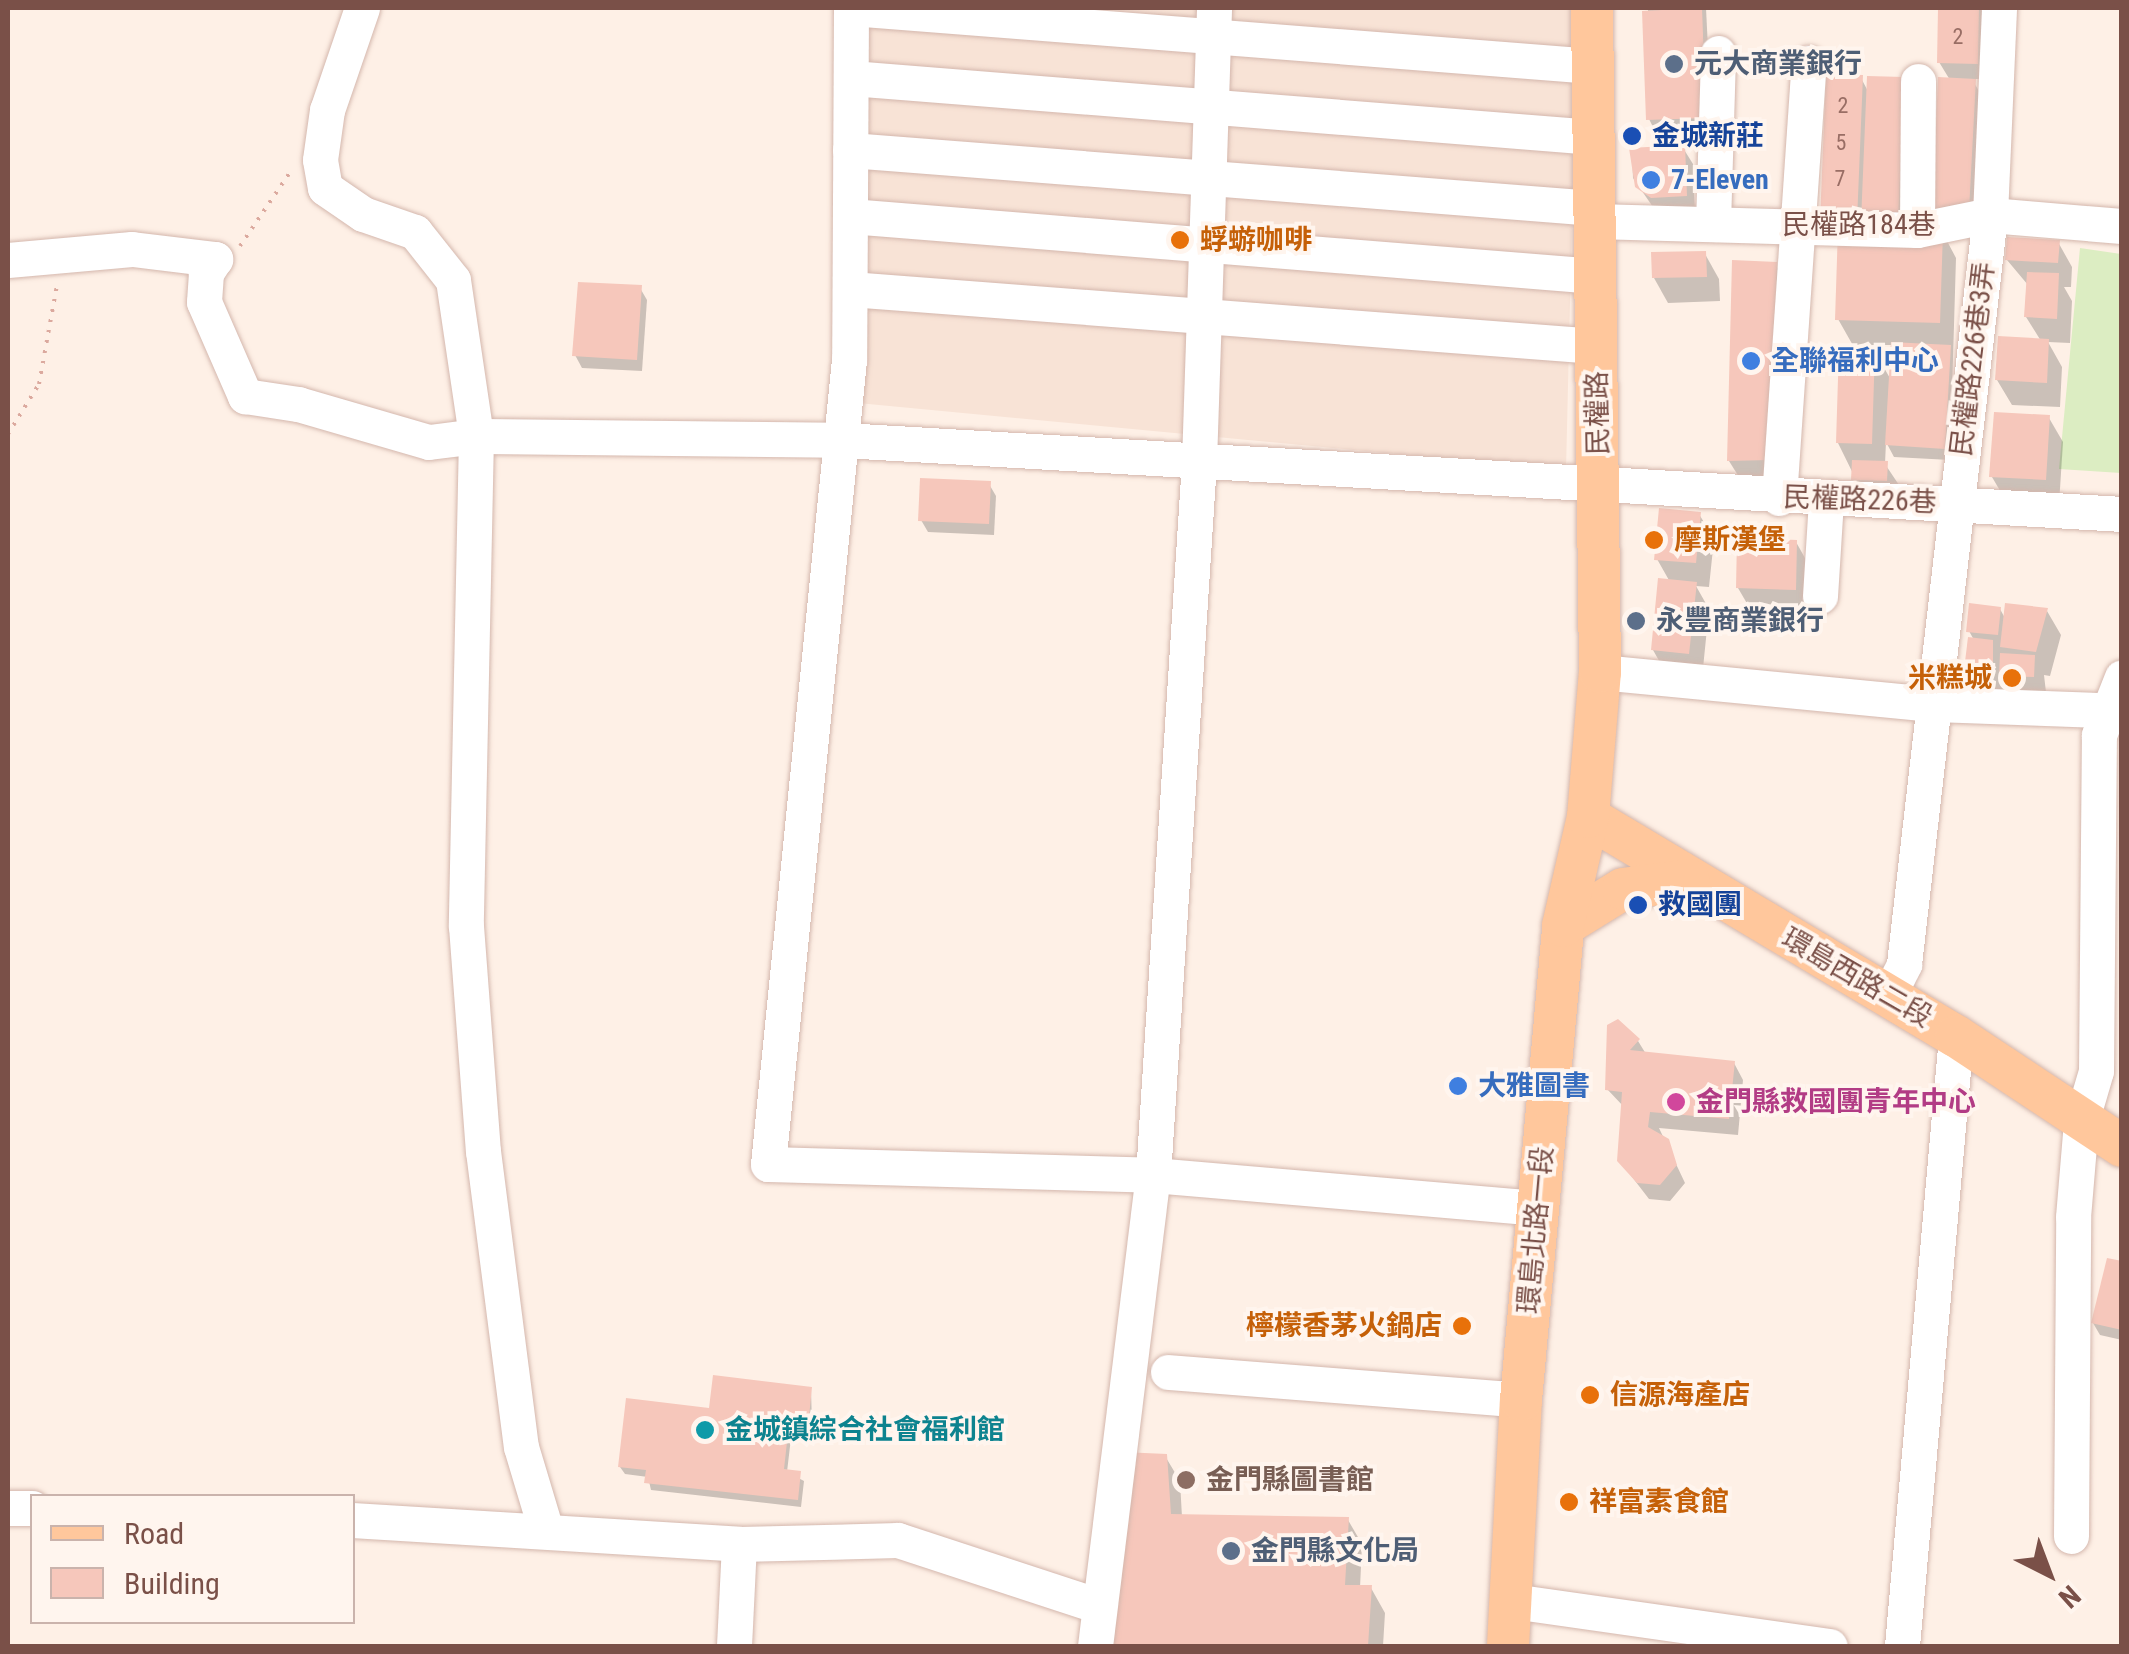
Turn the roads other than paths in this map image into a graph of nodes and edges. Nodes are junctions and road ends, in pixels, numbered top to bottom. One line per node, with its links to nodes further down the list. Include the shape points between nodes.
1 (362, 8): 28 (street, via 327,110 320,160 326,188 364,214 414,232 452,280)
2 (851, 8): 5 (street); 9 (street)
3 (1592, 8): 8 (main road, 民權路)
4 (1999, 8): 16 (street, 民權路226巷3弄)
5 (1213, 23): 8 (street); 11 (street)
6 (1718, 54): 18 (street)
7 (1808, 64): 19 (street)
8 (1593, 66): 12 (main road, 民權路)
9 (850, 78): 11 (street); 13 (street)
10 (1918, 80): 21 (street)
11 (1210, 106): 12 (street); 14 (street)
12 (1594, 137): 15 (main road, 民權路)
13 (850, 150): 14 (street, 民權路184巷); 17 (street)
14 (1206, 174): 15 (street, 民權路184巷); 22 (street)
15 (1595, 214): 18 (street, 民權路184巷); 24 (main road, 民權路)
16 (1990, 215): 20 (street, 民權路184巷); 21 (street, 民權路184巷); 34 (street, 民權路226巷3弄)
17 (850, 216): 22 (street); 25 (street)
18 (1713, 224): 19 (street, 民權路184巷)
19 (1801, 226): 21 (street, 民權路184巷); 32 (street)
20 (2122, 226)
21 (1917, 230)
22 (1203, 245): 24 (street); 26 (street)
23 (8, 260): 28 (street, 民權路226巷, via 132,250 215,259 206,272 204,302 246,396 429,442)
24 (1596, 276): 27 (main road, 民權路)
25 (850, 289): 26 (street); 29 (street)
26 (1200, 313): 27 (street); 30 (street)
27 (1596, 346): 31 (main road, 民權路)
28 (476, 436): 29 (street, 民權路226巷); 54 (street, via 466,926 483,1151 521,1448)
29 (842, 440): 30 (street, 民權路226巷); 49 (street, via 768,1164)
30 (1199, 462): 31 (street, 民權路226巷); 49 (street)
31 (1599, 486): 32 (street, 民權路226巷); 37 (main road, 民權路)
32 (1780, 498): 33 (street, 民權路226巷)
33 (1826, 501): 34 (street, 民權路226巷); 36 (street)
34 (1956, 503): 35 (street, 民權路226巷); 39 (street, 民權路226巷3弄)
35 (2122, 514)
36 (1820, 596)
37 (1600, 672): 39 (street); 41 (main road, 民權路)
38 (2122, 677): 40 (street)
39 (1934, 704): 40 (street); 44 (street, 民權路226巷3弄, via 1904,964)
40 (2115, 711): 46 (street, via 2098,736)
41 (1588, 818): 42 (main road, 環島西路二段); 43 (main road, 環島北路一段)
42 (1688, 880): 43 (main road, via 1623,889); 44 (main road, 環島西路二段)
43 (1564, 926): 50 (main road, 環島北路一段)
44 (1888, 996): 45 (main road, 環島西路二段)
45 (1956, 1036): 47 (main road, 環島西路二段); 63 (street)
46 (2109, 1071): 47 (street)
47 (2082, 1122): 48 (main road, 環島西路二段); 55 (street, via 2073,1217)
48 (2122, 1146)
49 (1154, 1174): 50 (street); 58 (street)
50 (1537, 1208): 52 (main road, 環島北路一段)
51 (1168, 1372): 52 (street)
52 (1521, 1400): 57 (main road, 環島北路一段)
53 (355, 1520): 54 (street)
54 (545, 1527): 56 (street)
55 (2071, 1536)
56 (739, 1544): 58 (street, via 898,1540); 59 (street)
57 (1512, 1600): 61 (main road, 環島北路一段); 62 (street)
58 (1096, 1606): 60 (street)
59 (734, 1646)
60 (1095, 1646)
61 (1508, 1646)
62 (1830, 1646)
63 (1902, 1646)

